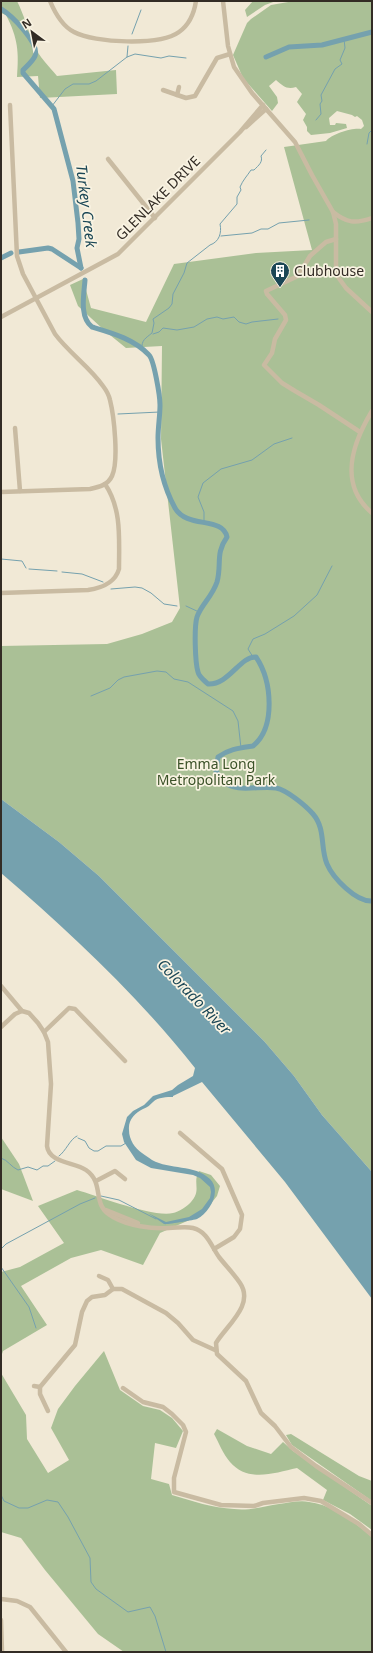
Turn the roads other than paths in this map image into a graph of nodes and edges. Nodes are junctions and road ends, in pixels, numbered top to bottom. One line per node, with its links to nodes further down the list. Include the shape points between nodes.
1 (50, 1): 2 (street, via 62,22 73,32 107,41 160,40 172,36 188,23)
2 (196, 1)
3 (223, 1): 4 (street)
4 (230, 54): 7 (street, via 217,58 196,96); 9 (street, via 241,79)
5 (179, 87): 7 (street)
6 (163, 90): 7 (street)
7 (177, 96)
8 (10, 105): 17 (street, via 16,256)
9 (264, 107): 11 (street, via 295,142); 12 (street, GLENLAKE DRIVE)
10 (108, 159): 12 (street)
11 (333, 212): 14 (street); 15 (street)
12 (155, 218): 17 (street, GLENLAKE DRIVE, via 110,260)
13 (372, 218): 14 (street, via 356,222)
14 (346, 221): 15 (street)
15 (336, 224): 16 (street)
16 (336, 239): 18 (street, via 338,277); 22 (street, via 328,241 310,256 298,276 266,290 286,320 264,365 286,386 319,404)
17 (36, 298): 19 (street, GLENLAKE DRIVE); 23 (street, via 55,334 102,385 110,399 116,450 114,470)
18 (372, 312)
19 (1, 317)
20 (372, 411): 22 (street)
21 (15, 428): 24 (street)
22 (360, 432): 26 (street, via 352,458 351,476 362,503)
23 (105, 484): 24 (street, via 90,489); 27 (street, via 112,493 117,508 119,569 114,580 97,589)
24 (20, 491): 25 (street)
25 (1, 492)
26 (372, 513)
27 (1, 593)
28 (1, 986): 29 (street)
29 (22, 1010): 30 (street); 31 (street, via 33,1016)
30 (1, 1027)
31 (44, 1032): 32 (street, via 69,1008 75,1009); 35 (street, via 48,1042 50,1064 47,1148 54,1157 82,1168)
32 (125, 1062)
33 (180, 1132): 36 (street, via 222,1169 242,1215 240,1229 234,1237)
34 (125, 1179): 35 (street, via 115,1170)
35 (96, 1181): 36 (street, via 98,1199 103,1209 145,1226 192,1228 204,1234)
36 (214, 1249): 39 (street, via 245,1293 243,1304 218,1340)
37 (99, 1276): 38 (street, via 108,1280)
38 (113, 1289): 39 (street, via 122,1289 166,1313 193,1340); 41 (street, via 87,1301 75,1346)
39 (215, 1350): 44 (street, via 218,1356 246,1381 262,1413 291,1447)
40 (34, 1386): 41 (street)
41 (40, 1388): 43 (street)
42 (123, 1388): 45 (street, via 143,1402 163,1407 186,1432 174,1478 174,1492 221,1505 254,1506 304,1498 321,1501)
43 (48, 1411)
44 (372, 1503)
45 (372, 1535)
46 (1, 1599): 49 (street, via 17,1601 33,1609)
47 (1, 1620): 48 (street)
48 (2, 1652)
49 (66, 1652)

